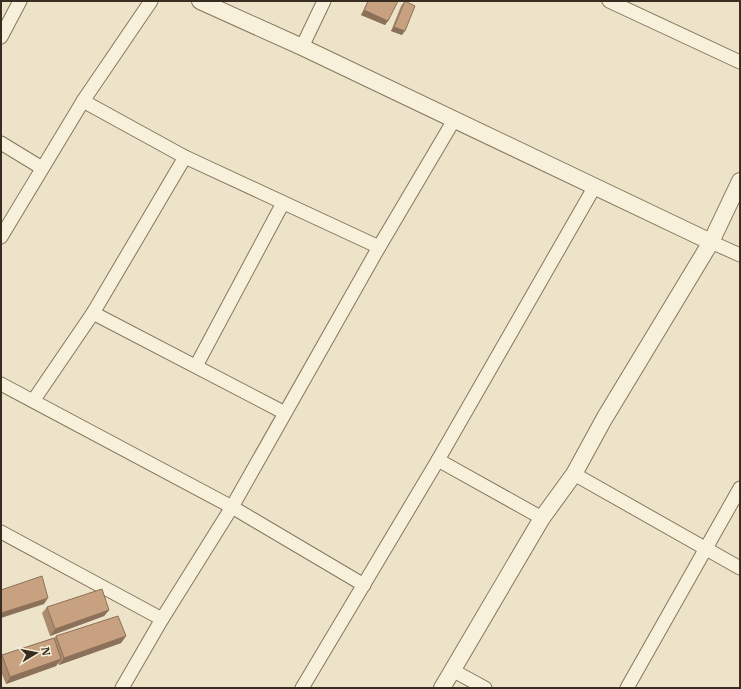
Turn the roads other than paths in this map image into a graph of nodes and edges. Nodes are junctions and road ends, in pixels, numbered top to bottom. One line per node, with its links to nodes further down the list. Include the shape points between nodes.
1 (20, 1): 6 (street)
2 (151, 1): 9 (street)
3 (200, 1): 7 (street)
4 (324, 1): 7 (street)
5 (609, 1): 8 (street)
6 (1, 37)
7 (302, 47): 10 (street)
8 (740, 62)
9 (83, 101): 12 (street); 13 (street)
10 (454, 120): 15 (street); 19 (street)
11 (1, 144): 13 (street)
12 (185, 157): 16 (street); 21 (street)
13 (42, 168): 17 (street)
14 (740, 181): 18 (street)
15 (595, 186): 18 (street); 26 (street)
16 (283, 202): 19 (street); 22 (street)
17 (1, 237)
18 (711, 242): 20 (street); 27 (street, via 604,419)
19 (379, 247): 25 (street)
20 (740, 255)
21 (94, 313): 22 (street); 24 (street)
22 (196, 366): 25 (street)
23 (1, 384): 24 (street)
24 (33, 401): 29 (street)
25 (285, 413): 29 (street)
26 (438, 460): 30 (street); 34 (street)
27 (574, 474): 30 (street); 32 (street)
28 (740, 488): 32 (street)
29 (232, 508): 34 (street); 35 (street)
30 (542, 518): 36 (street)
31 (1, 532): 35 (street)
32 (705, 548): 33 (street); 41 (street)
33 (740, 568)
34 (364, 585): 38 (street)
35 (162, 619): 37 (street)
36 (452, 670): 39 (street); 40 (street)
37 (122, 688)
38 (302, 688)
39 (442, 688)
40 (485, 688)
41 (626, 688)

